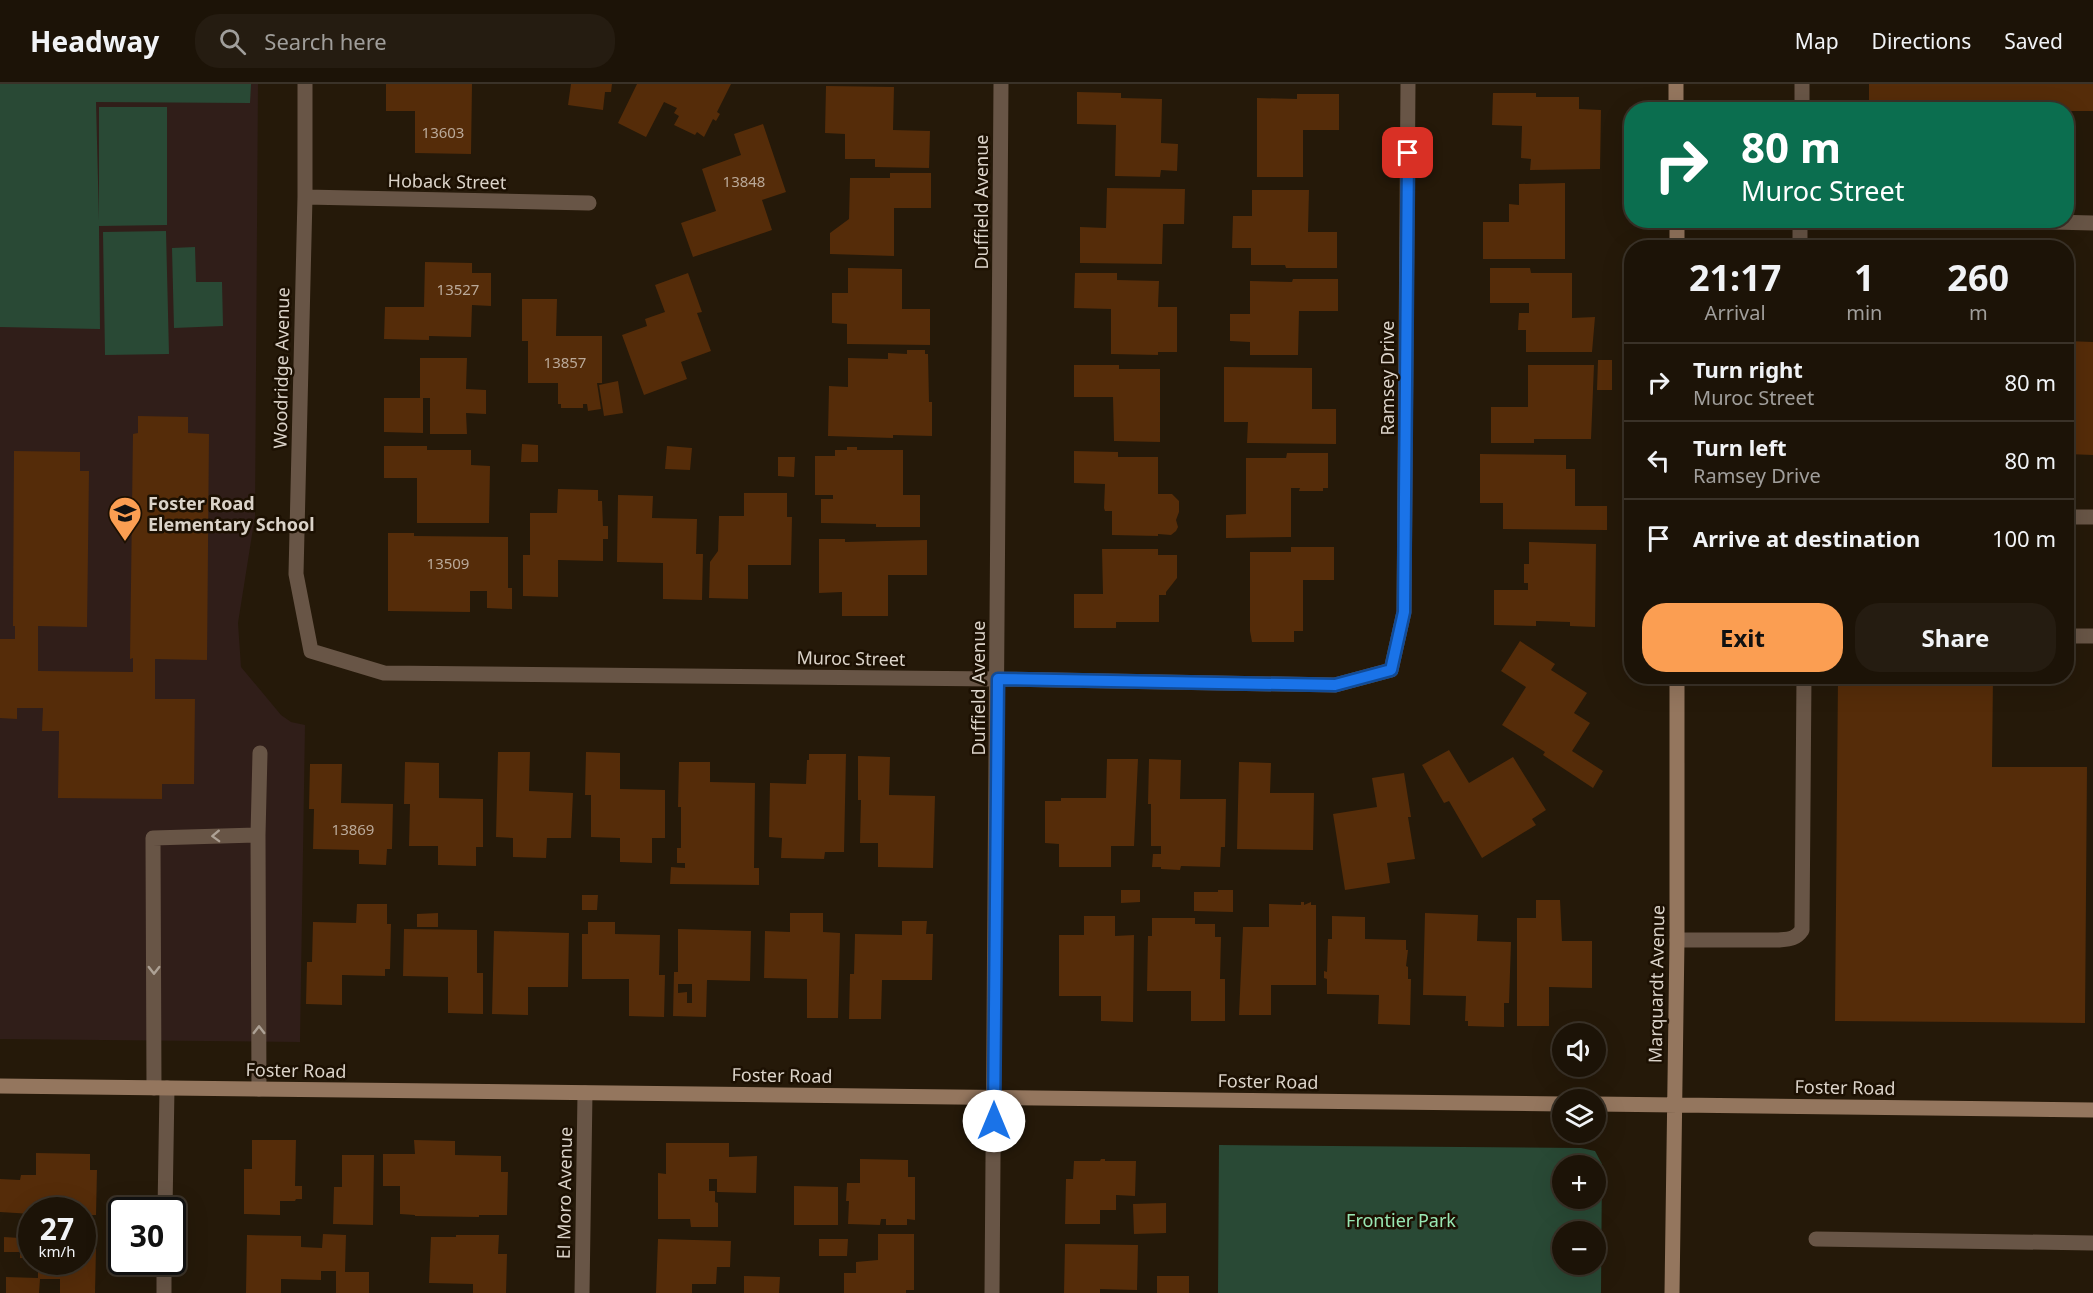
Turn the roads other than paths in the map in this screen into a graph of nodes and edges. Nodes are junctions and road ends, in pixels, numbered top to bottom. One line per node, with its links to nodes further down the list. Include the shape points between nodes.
1 (305, 84): 8 (street, Woodridge Avenue)
2 (1001, 84): 18 (street, Duffield Avenue)
3 (1408, 84): 17 (street, Ramsey Drive, via 1404,612)
4 (1676, 84): 6 (street)
5 (1802, 84): 7 (street)
6 (1676, 102)
7 (1802, 102)
8 (305, 197): 9 (street, Hoback Street); 16 (street, Woodridge Avenue, via 296,574)
9 (589, 203)
10 (2074, 223): 11 (street)
11 (2093, 224)
12 (2074, 517): 13 (street)
13 (2093, 517)
14 (2074, 636): 15 (street)
15 (2093, 636)
16 (311, 651): 18 (street, Muroc Street, via 384,673)
17 (1391, 670): 18 (street, Muroc Street, via 1335,685)
18 (998, 679): 28 (street, Duffield Avenue)
19 (1677, 684): 23 (street, Marquardt Avenue)
20 (1804, 684): 23 (street, via 1802,930 1790,939 1779,940)
21 (260, 753): 22 (street)
22 (258, 835): 25 (street, one-way to 25, via 153,838); 26 (street, one-way to 22)
23 (1677, 940): 31 (street, Marquardt Avenue)
24 (0, 1086): 25 (street, Foster Road)
25 (161, 1088): 26 (street, Foster Road); 33 (street)
26 (259, 1089): 27 (street, Foster Road)
27 (585, 1093): 28 (street, Foster Road); 38 (street, El Moro Avenue)
28 (994, 1097): 29 (street, Foster Road); 39 (street, Duffield Avenue)
29 (1552, 1104)
30 (1606, 1104): 31 (street, Foster Road)
31 (1674, 1105): 32 (street, Foster Road); 40 (street, Marquardt Avenue)
32 (2093, 1110)
33 (165, 1197)
34 (1816, 1239): 35 (street)
35 (2093, 1243)
36 (164, 1275): 37 (street)
37 (164, 1293)
38 (582, 1293)
39 (992, 1293)
40 (1672, 1293)

